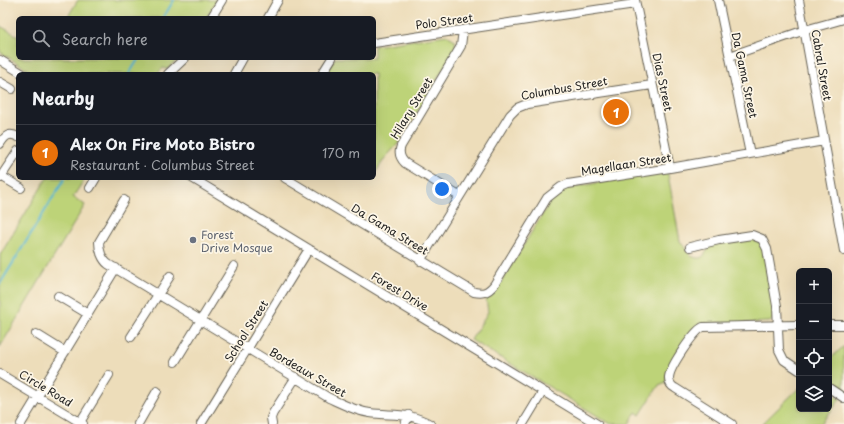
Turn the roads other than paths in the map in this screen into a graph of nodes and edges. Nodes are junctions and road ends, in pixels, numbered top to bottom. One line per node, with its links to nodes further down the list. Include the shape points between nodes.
1 (222, 0): 6 (street)
2 (278, 0): 7 (street)
3 (718, 0): 12 (street, Da Gama Street)
4 (799, 0): 10 (street, Cabral Street)
5 (635, 2): 9 (street, Polo Street); 22 (street, Dias Street)
6 (212, 16)
7 (269, 16)
8 (844, 19): 10 (street)
9 (463, 30): 11 (street, Polo Street); 36 (street, Hilary Street, via 461,46 401,146 400,152 405,163)
10 (805, 30): 12 (street); 25 (street, Cabral Street)
11 (376, 43)
12 (730, 56): 28 (street, Da Gama Street)
13 (0, 60): 17 (street)
14 (183, 60): 18 (street)
15 (242, 60): 19 (street)
16 (331, 60): 20 (street)
17 (20, 72)
18 (170, 72)
19 (235, 72)
20 (323, 72)
21 (0, 82): 23 (street)
22 (652, 85): 29 (street, Dias Street); 36 (street, Columbus Street, via 527,104 517,108)
23 (12, 89)
24 (16, 136): 26 (street, via 10,134)
25 (824, 141): 28 (street, Magellaan Street); 40 (street, Cabral Street)
26 (0, 144)
27 (16, 154): 30 (street)
28 (750, 154): 29 (street, Magellaan Street)
29 (670, 168): 45 (street, Magellaan Street, via 561,187 547,198 494,285)
30 (1, 174): 34 (street)
31 (95, 180): 35 (street)
32 (195, 180): 39 (street, Forest Drive)
33 (288, 180): 41 (street, Da Gama Street)
34 (21, 188)
35 (90, 188)
36 (459, 196): 41 (street, Columbus Street)
37 (124, 200): 43 (street, Bordeaux Street, via 99,242 104,259)
38 (690, 247): 50 (street, via 752,235 762,238 767,249)
39 (309, 249): 56 (street, School Street); 65 (street, Forest Drive)
40 (844, 251)
41 (420, 261): 45 (street, Da Gama Street, via 474,292)
42 (234, 266): 49 (street)
43 (116, 268): 46 (street, Bordeaux Street); 48 (street)
44 (170, 276): 46 (street)
45 (486, 293)
46 (158, 294): 49 (street, Bordeaux Street); 55 (street)
47 (58, 296): 48 (street)
48 (88, 314): 57 (street)
49 (201, 320): 56 (street, Bordeaux Street); 58 (street)
50 (779, 325): 51 (street); 59 (street, via 779,350 788,363); 78 (street, via 703,327 685,347 670,374 672,386)
51 (796, 325)
52 (832, 325): 53 (street)
53 (844, 325)
54 (36, 334): 57 (street)
55 (131, 337)
56 (247, 348): 62 (street, Bordeaux Street); 72 (street, School Street)
57 (65, 352): 66 (street)
58 (175, 362)
59 (796, 368)
60 (0, 374): 66 (street, Circle Road)
61 (109, 375): 69 (street, Circle Road)
62 (296, 377): 68 (street, Bordeaux Street, via 329,398 358,410); 73 (street, via 273,413)
63 (832, 390): 67 (street)
64 (157, 391): 71 (street)
65 (543, 391): 76 (street); 77 (street, Forest Drive)
66 (38, 396): 69 (street, Circle Road); 70 (street)
67 (844, 398)
68 (409, 415): 74 (street); 75 (street, Bordeaux Street)
69 (80, 423)
70 (21, 424)
71 (138, 424)
72 (201, 424)
73 (272, 424)
74 (405, 424)
75 (430, 424)
76 (523, 424)
77 (597, 424)
78 (732, 424)

